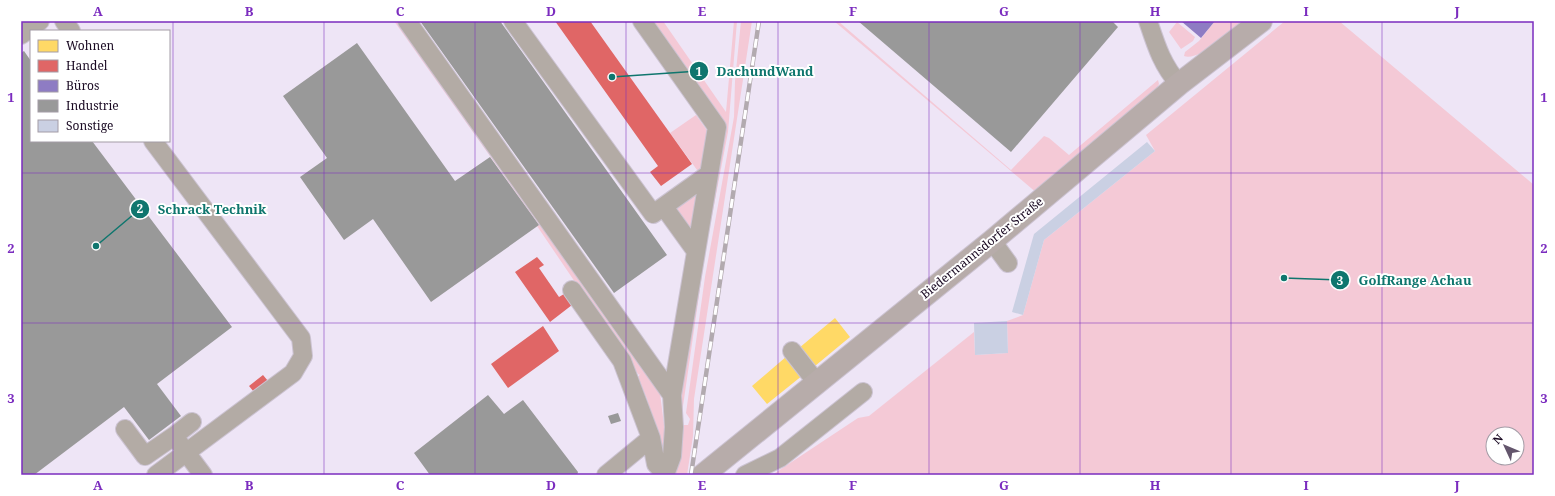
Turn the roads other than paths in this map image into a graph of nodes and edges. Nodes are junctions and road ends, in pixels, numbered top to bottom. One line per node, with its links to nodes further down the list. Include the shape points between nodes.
1 (40, 21): 9 (street)
2 (64, 21): 8 (street)
3 (407, 21): 21 (street)
4 (513, 21): 13 (street, via 653,214)
5 (642, 21): 12 (street, via 717,127)
6 (1148, 21): 10 (street, via 1160,58)
7 (1261, 21): 10 (main road, Biedermannsdorfer Straße)
8 (70, 30)
9 (21, 35)
10 (1179, 84): 14 (main road, Biedermannsdorfer Straße)
11 (154, 142): 26 (street, via 301,338 303,356 293,373)
12 (708, 174): 13 (street); 15 (street)
13 (664, 207): 15 (street)
14 (992, 241): 16 (street); 19 (main road, Biedermannsdorfer Straße)
15 (695, 250): 21 (street)
16 (1008, 263)
17 (572, 290): 25 (street, via 622,361)
18 (792, 351): 19 (street)
19 (817, 383): 28 (main road, Biedermannsdorfer Straße)
20 (863, 392): 32 (street, via 780,458)
21 (672, 395): 27 (street, via 672,456)
22 (192, 422): 24 (street)
23 (125, 429): 24 (street, via 146,456)
24 (174, 436): 26 (street)
25 (651, 438): 27 (street, via 656,464); 31 (street)
26 (186, 452): 29 (street); 30 (street)
27 (665, 474)
28 (705, 474)
29 (156, 475)
30 (203, 475)
31 (606, 475)
32 (744, 475)

